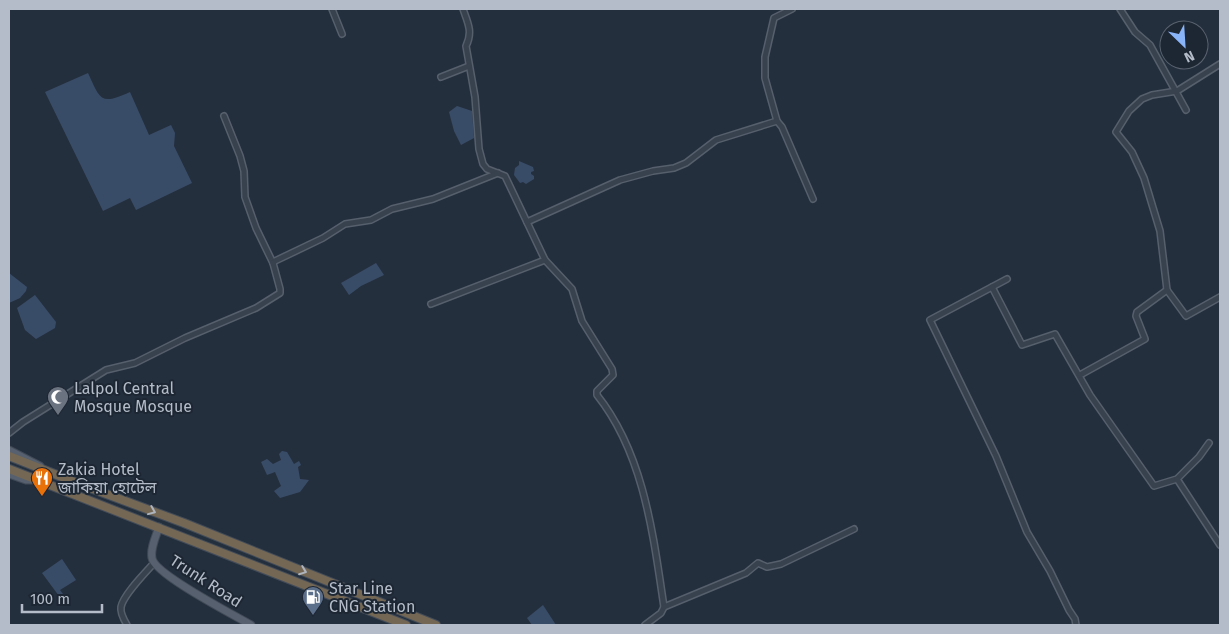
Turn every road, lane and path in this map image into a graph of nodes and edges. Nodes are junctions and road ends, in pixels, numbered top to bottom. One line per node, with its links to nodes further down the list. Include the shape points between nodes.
1 (332, 9): 5 (street)
2 (463, 9): 7 (street, via 471,30 466,46)
3 (792, 9): 12 (street, via 774,18 766,56 765,78)
4 (1120, 9): 9 (street, via 1135,32 1150,45)
5 (342, 34)
6 (1220, 64): 9 (street)
7 (469, 66): 8 (street); 13 (street, via 479,150 487,169)
8 (441, 77)
9 (1177, 91): 10 (street); 20 (street, via 1142,99 1129,111 1116,132 1132,152 1144,178 1160,231)
10 (1186, 110)
11 (224, 116): 17 (street, via 242,165 245,197)
12 (777, 121): 14 (street); 15 (street, via 716,140 686,163 620,180)
13 (498, 172): 15 (street, via 505,176); 17 (street, via 433,198 392,209 371,220 345,224)
14 (813, 199)
15 (527, 222): 16 (street)
16 (545, 260): 22 (street); 43 (street, via 572,289 582,321 612,369 612,375 597,395 614,418 628,446 652,533)
17 (273, 263): 24 (street, via 280,293 256,308 135,363 106,370)
18 (1007, 279): 19 (street)
19 (992, 287): 23 (street, via 1022,345 1055,334); 49 (street, via 930,320 996,456 1027,532)
20 (1167, 290): 21 (street, via 1186,316); 23 (street, via 1137,312 1145,339)
21 (1220, 297)
22 (431, 304)
23 (1080, 374): 31 (street, via 1090,395 1154,486)
24 (9, 433)
25 (1209, 443): 31 (street)
26 (9, 450): 29 (main road)
27 (9, 456): 29 (highway)
28 (9, 469): 32 (highway)
29 (46, 471): 33 (highway)
30 (9, 474): 32 (main road, via 26,480)
31 (1178, 479): 38 (street)
32 (39, 480): 34 (highway)
33 (132, 502): 34 (highway); 37 (highway, one-way to 37)
34 (127, 514): 35 (highway)
35 (158, 527): 40 (highway); 42 (main road, Trunk Road, via 151,557)
36 (854, 529): 43 (street, via 781,564 767,567 758,563 746,573)
37 (231, 542): 39 (highway); 40 (highway, via 234,551)
38 (1220, 546)
39 (250, 550): 41 (highway, via 243,555); 47 (highway, one-way to 47)
40 (225, 554): 41 (highway)
41 (246, 562): 46 (highway)
42 (154, 563): 44 (street, via 121,606); 45 (main road, Trunk Road, via 178,583)
43 (664, 607): 48 (street)
44 (127, 625)
45 (251, 625)
46 (406, 625)
47 (436, 625)
48 (645, 625)
49 (1076, 625)

